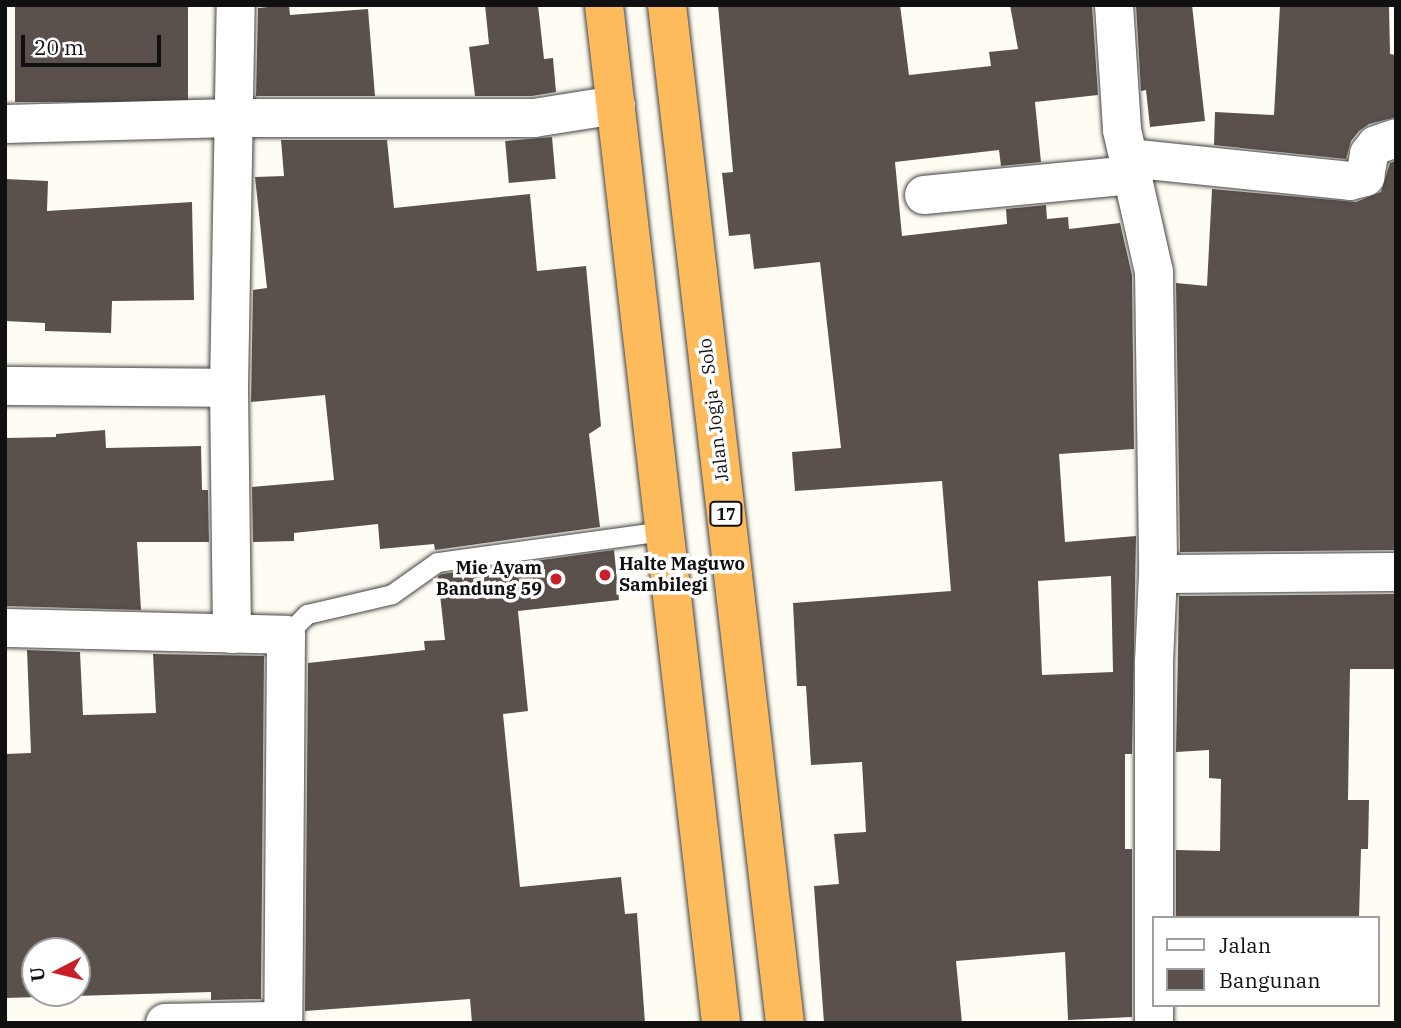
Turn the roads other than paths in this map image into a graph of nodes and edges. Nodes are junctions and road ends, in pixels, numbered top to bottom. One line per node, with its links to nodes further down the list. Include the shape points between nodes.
1 (236, 5): 6 (street)
2 (604, 5): 5 (highway)
3 (667, 5): 23 (highway, Jalan Jogja - Solo / 17)
4 (1114, 5): 9 (street, via 1122,130)
5 (617, 105): 6 (street, via 534,117); 13 (highway)
6 (232, 118): 7 (street); 12 (street)
7 (5, 124)
8 (1396, 138): 9 (street, via 1376,145 1369,154 1366,177 1350,181)
9 (1130, 167): 10 (street); 15 (street, via 1154,272)
10 (924, 195)
11 (5, 386): 12 (street)
12 (229, 388): 17 (street)
13 (664, 531): 18 (lane, via 437,562 392,594 307,614); 22 (highway)
14 (1396, 572): 15 (street)
15 (1158, 574): 19 (street)
16 (5, 628): 17 (street)
17 (232, 634): 18 (street)
18 (286, 635): 20 (street)
19 (1154, 916)
20 (283, 1022): 21 (street)
21 (164, 1023)
22 (721, 1023)
23 (785, 1023)

